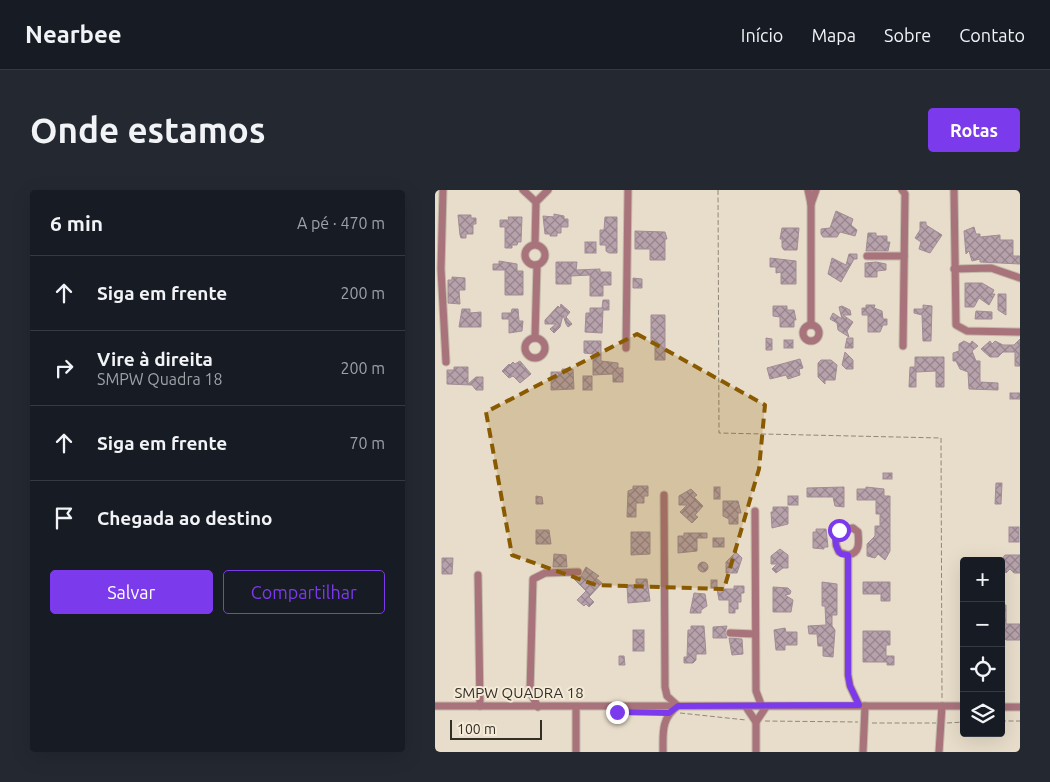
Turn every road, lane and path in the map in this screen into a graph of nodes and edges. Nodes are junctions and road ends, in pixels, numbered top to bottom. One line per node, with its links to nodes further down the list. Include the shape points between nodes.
1 (443, 190): 23 (street, via 441,269)
2 (523, 190): 10 (street)
3 (548, 190): 10 (street)
4 (627, 190): 22 (street)
5 (718, 190): 38 (path, via 719,433 941,438)
6 (808, 190): 11 (street)
7 (816, 190): 11 (street)
8 (954, 190): 16 (street)
9 (905, 191): 14 (street)
10 (536, 202): 12 (street)
11 (811, 204): 18 (street)
12 (535, 244): 15 (street, via 541,246 545,257); 15 (street, via 525,250 524,256 531,264)
13 (867, 256): 14 (street)
14 (904, 256): 21 (street)
15 (537, 265): 20 (street)
16 (954, 269): 17 (street, via 991,268); 19 (street, via 954,321 958,327 967,331)
17 (1020, 278)
18 (811, 324)
19 (1020, 332)
20 (535, 338)
21 (903, 346)
22 (625, 348)
23 (445, 362)
24 (664, 495): 36 (street, via 665,687 670,701)
25 (755, 511): 30 (street)
26 (848, 555): 37 (street, via 848,675 850,686)
27 (578, 572): 32 (street, via 545,573 533,579)
28 (478, 576): 34 (street)
29 (730, 633): 30 (street)
30 (755, 634): 31 (street)
31 (756, 691): 42 (street); 43 (street)
32 (529, 692): 35 (street); 40 (street)
33 (435, 706): 34 (street, SMPW QUADRA 18)
34 (480, 706): 35 (street, SMPW QUADRA 18)
35 (524, 706): 40 (street, SMPW QUADRA 18)
36 (678, 706): 41 (street, SMPW QUADRA 18); 42 (street, SMPW QUADRA 18); 46 (street)
37 (862, 706): 38 (street, SMPW QUADRA 18); 43 (street, SMPW QUADRA 18); 51 (street)
38 (942, 706): 39 (street, SMPW QUADRA 18); 52 (street)
39 (960, 706)
40 (538, 707): 41 (street, SMPW QUADRA 18)
41 (576, 707): 53 (street)
42 (748, 707): 43 (street, SMPW QUADRA 18); 47 (street)
43 (764, 707): 47 (street)
44 (1005, 707): 45 (street)
45 (1020, 707)
46 (669, 713): 47 (path); 54 (street, via 663,726)
47 (756, 721): 51 (path); 55 (street)
48 (1005, 721): 49 (path)
49 (1020, 721)
50 (960, 722): 52 (path)
51 (864, 723): 52 (path); 56 (street)
52 (941, 723): 57 (street)
53 (576, 752)
54 (663, 752)
55 (756, 752)
56 (863, 752)
57 (939, 752)

